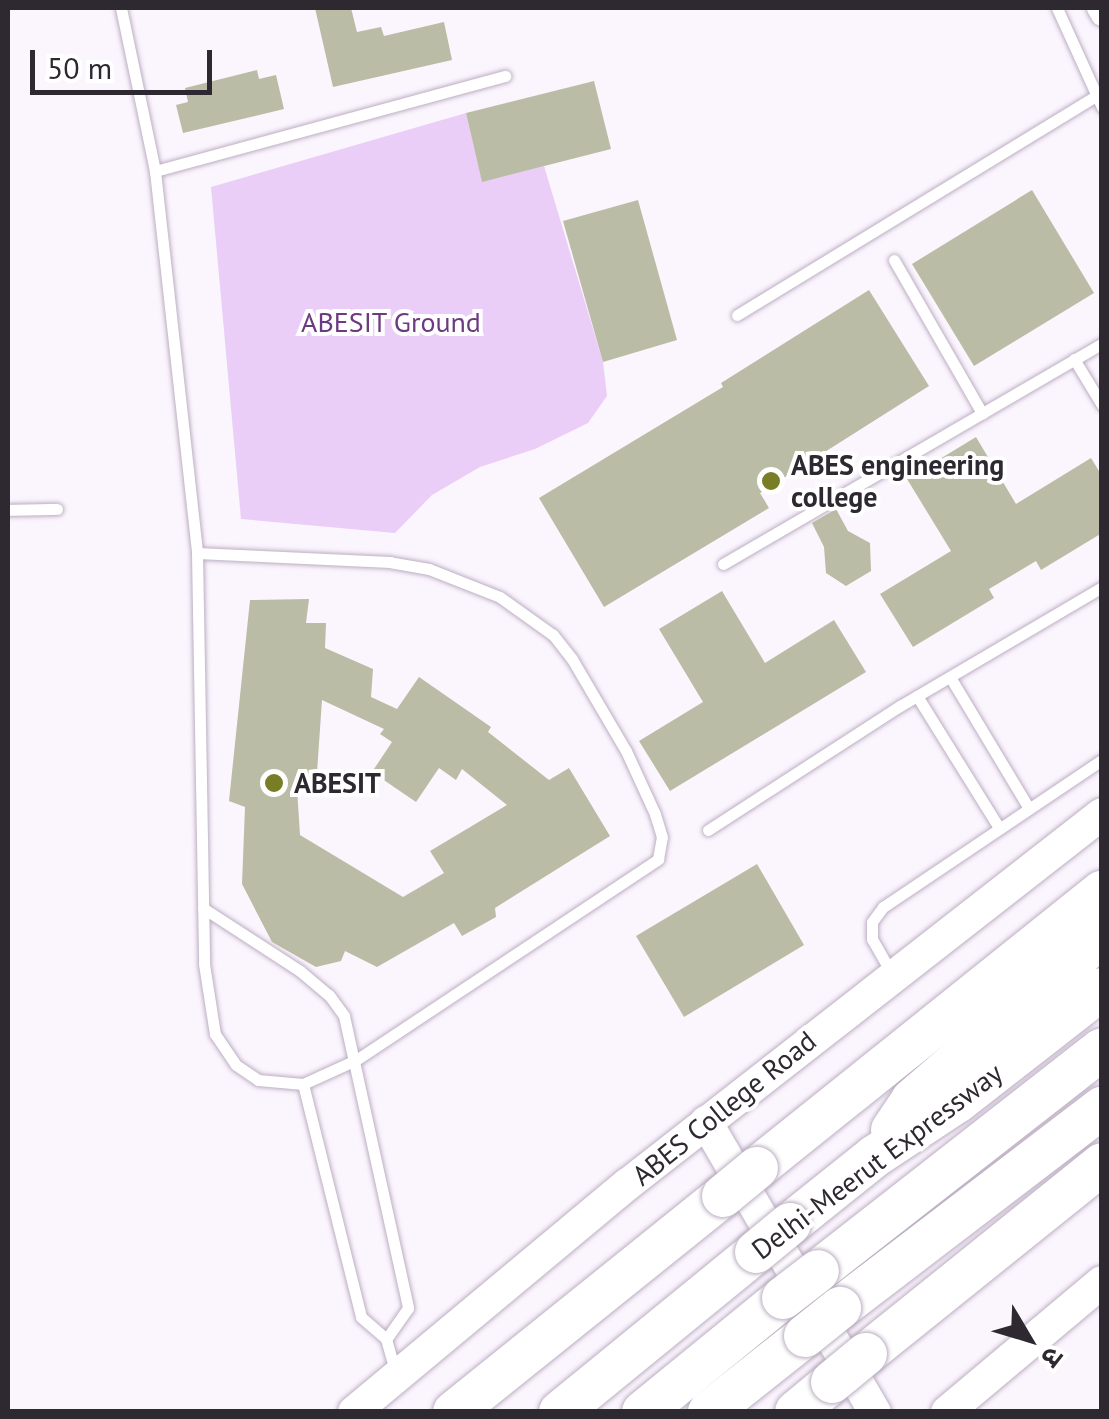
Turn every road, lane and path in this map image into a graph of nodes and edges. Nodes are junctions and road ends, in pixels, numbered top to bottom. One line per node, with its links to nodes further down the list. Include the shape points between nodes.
1 (121, 8): 7 (lane)
2 (1057, 8): 6 (lane)
3 (1098, 8): 4 (street)
4 (1102, 15)
5 (505, 76): 7 (lane)
6 (1099, 101): 9 (lane)
7 (155, 171): 16 (lane)
8 (894, 260): 13 (lane)
9 (736, 314)
10 (1102, 343): 11 (lane)
11 (1074, 359): 12 (lane); 13 (lane)
12 (1102, 405)
13 (982, 414): 17 (lane)
14 (57, 509): 15 (lane)
15 (8, 510)
16 (197, 553): 27 (lane); 32 (lane, via 390,562 430,569 500,596 554,635 572,660 626,751 662,836 658,859)
17 (723, 564)
18 (1102, 588): 19 (lane)
19 (950, 677): 20 (lane); 22 (lane)
20 (917, 696): 24 (lane); 25 (lane)
21 (1102, 760): 22 (lane)
22 (1028, 807): 24 (lane)
23 (1102, 814): 29 (street, ABES College Road)
24 (998, 826): 29 (lane, via 872,922 872,938)
25 (708, 830)
26 (1102, 892): 45 (highway, bridge)
27 (203, 908): 32 (lane, via 329,996 344,1016); 34 (lane, via 215,1034 236,1065 258,1080)
28 (1102, 936): 37 (highway, via 912,1100)
29 (892, 974): 36 (street, ABES College Road)
30 (1102, 989): 37 (highway, Delhi-Meerut Expressway, via 958,1102)
31 (1102, 1048): 46 (highway, Delhi-Meerut Expressway, bridge)
32 (356, 1060): 34 (lane); 41 (lane, via 408,1308)
33 (1102, 1074): 39 (highway, via 924,1213)
34 (303, 1084): 41 (lane, via 361,1318)
35 (1102, 1108): 39 (highway)
36 (706, 1122): 42 (street, ABES College Road); 49 (street)
37 (875, 1156): 43 (highway, Delhi-Meerut Expressway, bridge)
38 (1102, 1164): 48 (highway, bridge)
39 (900, 1260): 47 (highway, bridge)
40 (1102, 1282): 50 (street)
41 (386, 1339): 42 (lane)
42 (397, 1376): 44 (street, ABES College Road)
43 (560, 1411)
44 (354, 1412)
45 (454, 1412)
46 (643, 1412)
47 (709, 1412)
48 (796, 1412)
49 (875, 1412)
50 (947, 1412)

